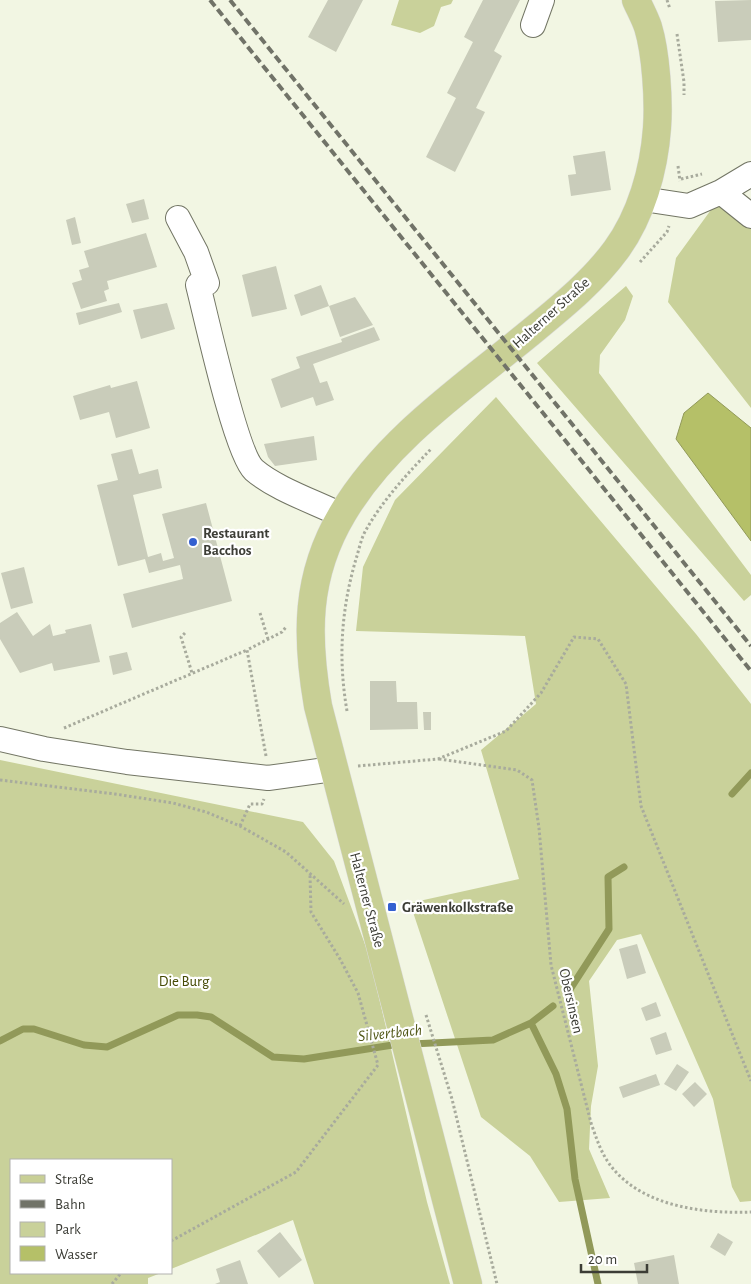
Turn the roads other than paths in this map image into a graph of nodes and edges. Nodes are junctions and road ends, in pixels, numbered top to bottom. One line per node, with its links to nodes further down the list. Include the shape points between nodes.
1 (542, 0): 3 (street)
2 (636, 0): 6 (main road, Halterner Straße, via 648,28 659,104 656,147)
3 (534, 25)
4 (751, 174): 5 (street)
5 (720, 192): 6 (street, via 689,206); 7 (street)
6 (643, 199): 9 (main road, Halterner Straße, via 616,250 574,296 393,448)
7 (751, 216)
8 (178, 218): 9 (street, via 196,252 207,283 198,285 238,439 252,469)
9 (342, 515): 11 (main road, Halterner Straße, via 324,554 313,592 310,661)
10 (0, 738): 11 (street, via 127,762 268,778)
11 (351, 767): 12 (main road, Halterner Straße, via 367,899)
12 (468, 1284)

